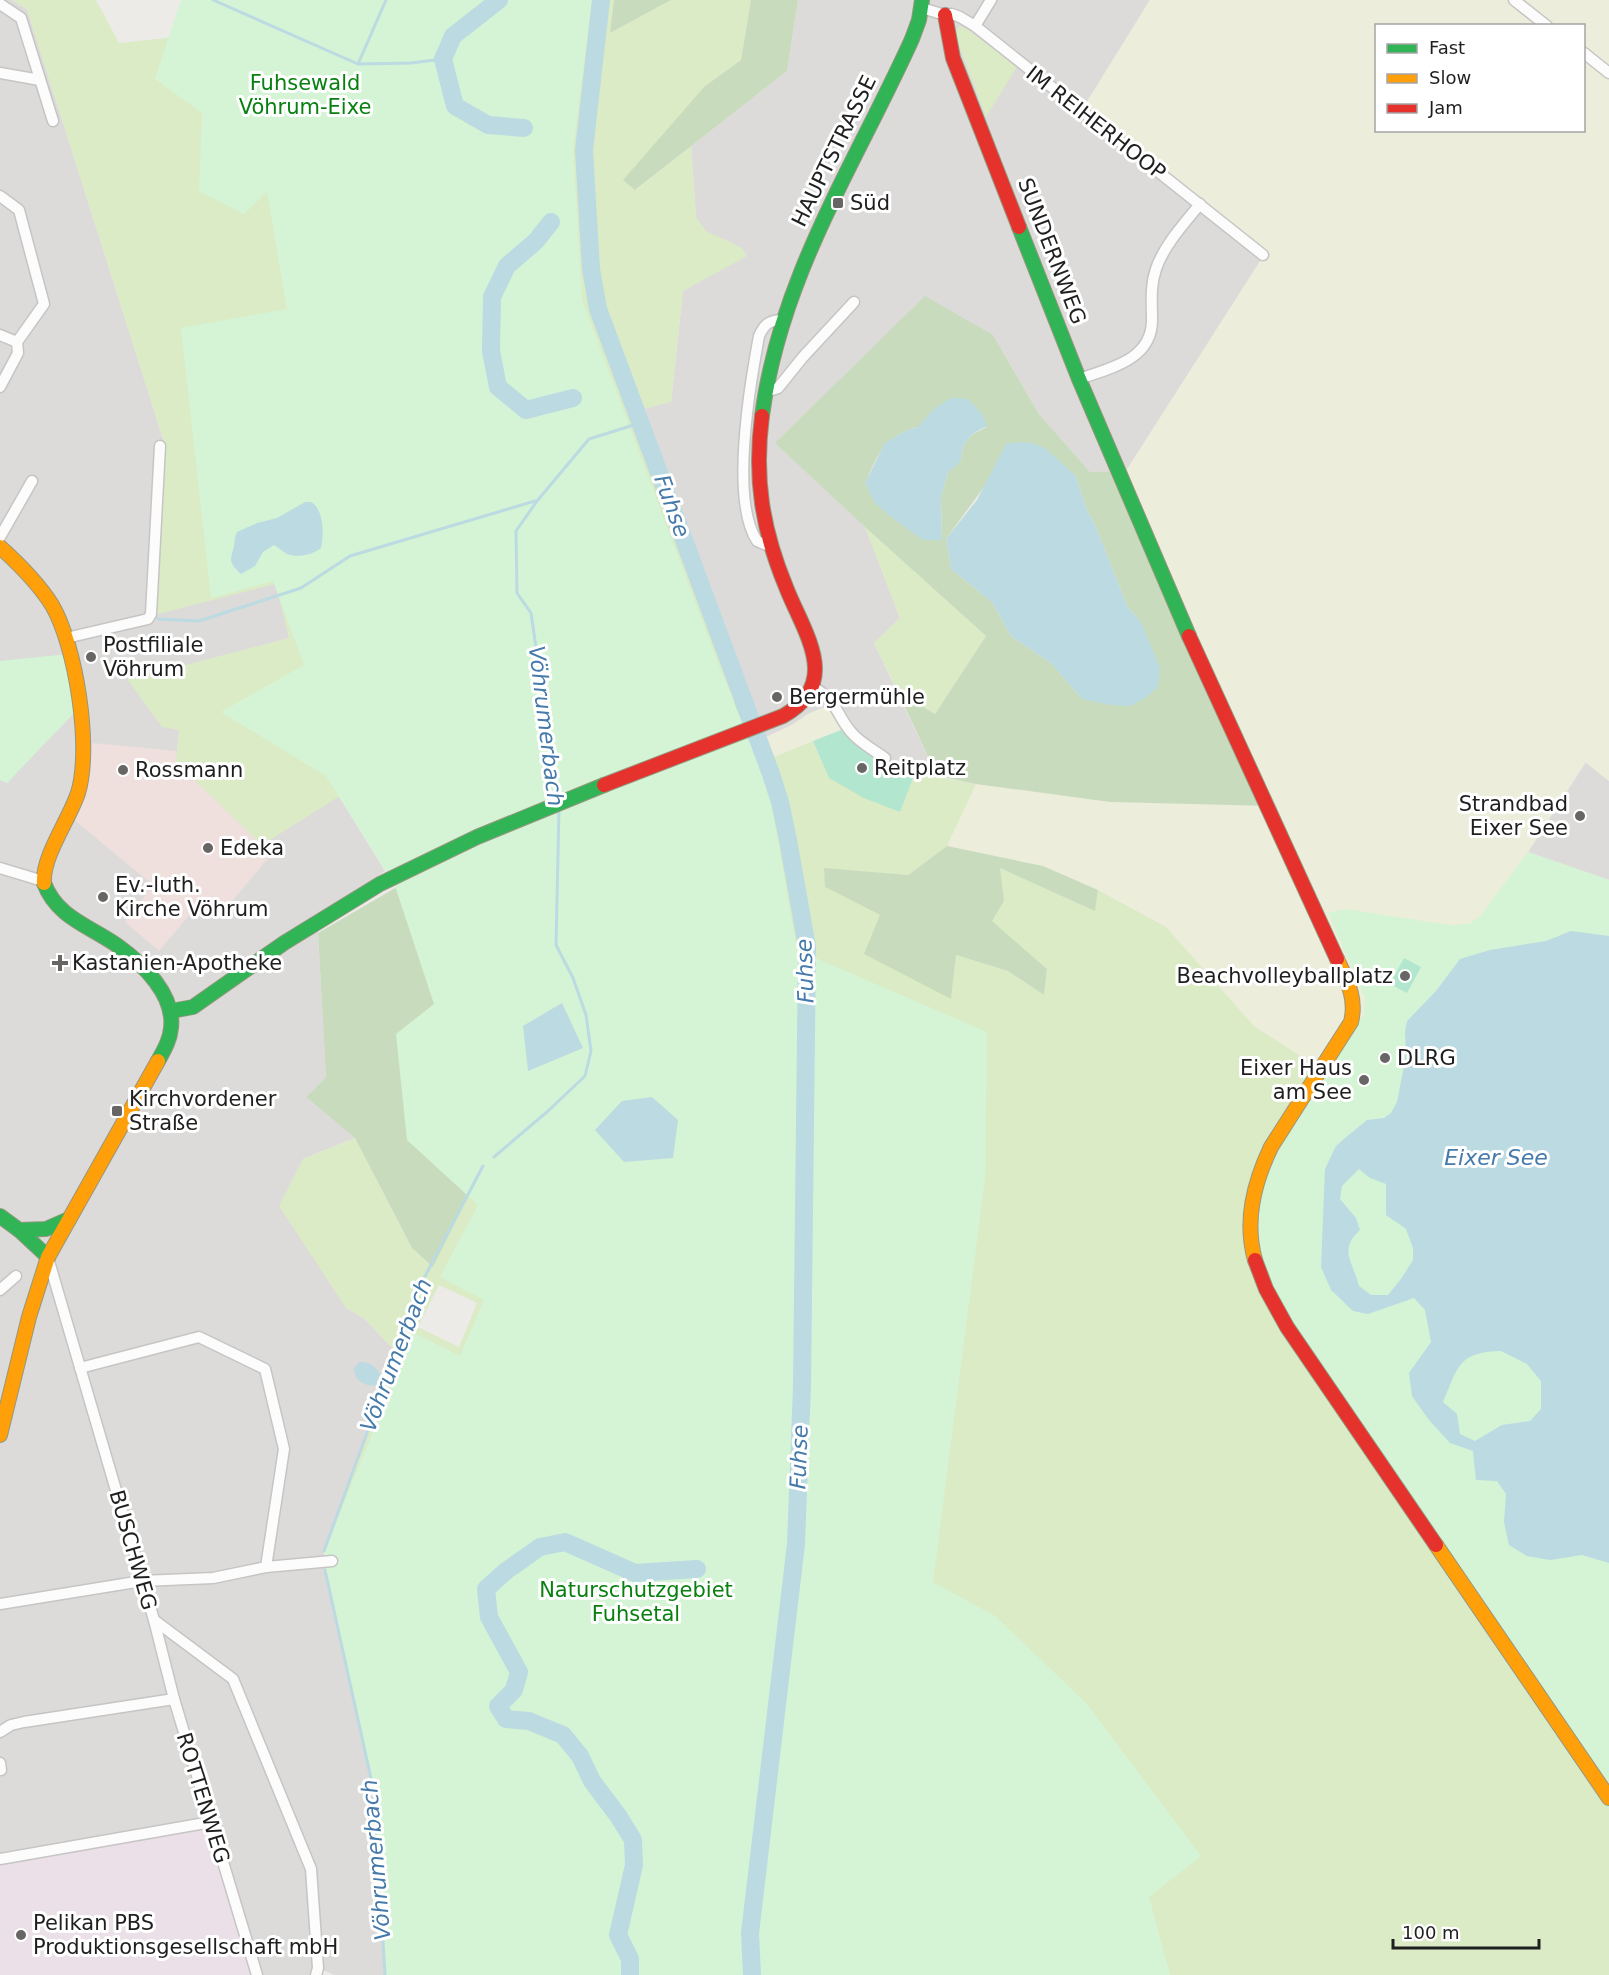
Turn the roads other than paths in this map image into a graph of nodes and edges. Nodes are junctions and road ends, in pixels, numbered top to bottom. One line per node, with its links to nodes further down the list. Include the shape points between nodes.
1 (991, 0): 7 (street)
2 (1514, 0): 6 (street)
3 (0, 4): 11 (street, via 21,18)
4 (922, 4): 5 (street, IM REIHERHOOP); 17 (street, HAUPTSTRASSE, via 908,48 818,230)
5 (945, 15): 7 (street, IM REIHERHOOP, via 952,14); 20 (street, SUNDERNWEG, via 953,57)
6 (1544, 24)
7 (975, 26): 14 (street, IM REIHERHOOP)
8 (1585, 54): 10 (street)
9 (0, 73): 11 (street)
10 (1609, 73)
11 (40, 80): 12 (street)
12 (53, 121)
13 (0, 196): 19 (street, via 19,210 45,304)
14 (1200, 204): 15 (street, IM REIHERHOOP); 20 (street, via 1159,260 1152,283 1152,328 1144,346 1124,363)
15 (1263, 255)
16 (854, 302): 22 (street, via 777,388)
17 (784, 320): 22 (street, HAUPTSTRASSE); 27 (street, HAUPTSTRASSE, via 771,320 759,336 746,424 744,480 750,528 757,541)
18 (0, 335): 19 (street)
19 (17, 342): 21 (street, via 18,353)
20 (1079, 379): 49 (street, SUNDERNWEG, via 1196,652 1354,1000 1351,1022 1261,1167 1250,1210 1255,1262 1287,1327)
21 (0, 387)
22 (766, 392): 27 (street, HAUPTSTRASSE, via 760,488)
23 (160, 446): 28 (street, via 151,614 148,619)
24 (32, 481): 25 (street)
25 (0, 537)
26 (0, 547): 28 (street, via 47,598)
27 (771, 547): 29 (street, HAUPTSTRASSE, via 813,655)
28 (66, 638): 32 (street, via 76,688 82,774)
29 (813, 687): 30 (street, via 833,702 852,733); 33 (street, via 797,708 768,722 543,809 380,884 284,943 193,1007)
30 (885, 758)
31 (0, 868): 32 (street)
32 (43, 881): 33 (street, via 58,909 137,961)
33 (171, 1011): 35 (street, via 173,1030 168,1043)
34 (0, 1216): 36 (street)
35 (69, 1219): 36 (street, via 46,1228); 37 (street)
36 (19, 1230): 37 (street)
37 (48, 1257): 40 (street, BUSCHWEG); 41 (street, via 28,1317)
38 (16, 1276): 39 (street)
39 (0, 1290)
40 (80, 1368): 43 (street, via 200,1337 265,1369 284,1449); 44 (street, BUSCHWEG)
41 (0, 1435)
42 (332, 1561): 43 (street)
43 (266, 1568): 44 (street, via 213,1578)
44 (142, 1581): 45 (street); 46 (street, BUSCHWEG)
45 (0, 1604)
46 (154, 1620): 47 (street, ROTTENWEG); 53 (street, BUSCHWEG, via 233,1679 311,1869)
47 (174, 1699): 48 (street, via 24,1722); 50 (street, ROTTENWEG)
48 (0, 1732)
49 (1609, 1798)
50 (211, 1822): 51 (street); 52 (street, ROTTENWEG)
51 (0, 1859)
52 (257, 1975)
53 (316, 1975)

